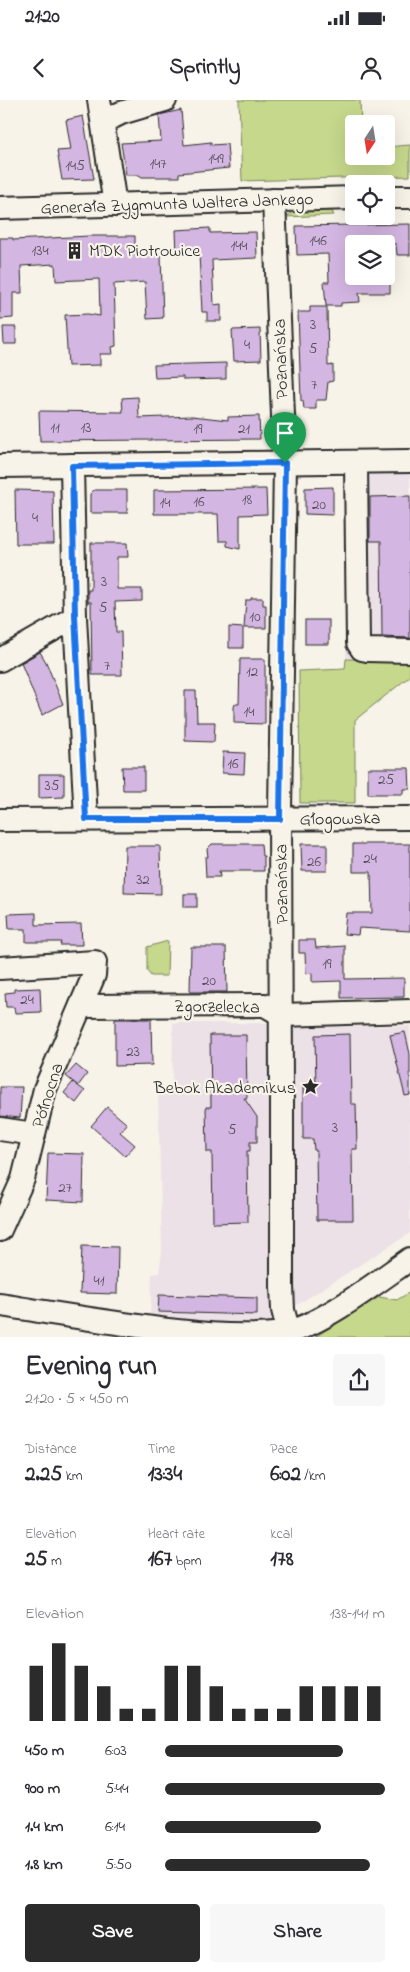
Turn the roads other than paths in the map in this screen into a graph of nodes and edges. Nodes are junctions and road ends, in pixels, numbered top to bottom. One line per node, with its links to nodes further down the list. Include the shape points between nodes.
1 (99, 100): 3 (street)
2 (165, 100): 3 (street)
3 (103, 122): 8 (street)
4 (395, 197): 5 (street)
5 (410, 197)
6 (345, 198): 7 (street, Generała Zygmunta Waltera Jankego)
7 (274, 200): 8 (street, Generała Zygmunta Waltera Jankego); 12 (street, Poznańska)
8 (115, 205): 9 (street, Generała Zygmunta Waltera Jankego)
9 (0, 208)
10 (356, 462): 11 (street); 12 (street); 16 (street, via 358,643 367,650)
11 (410, 462)
12 (285, 463): 14 (street); 20 (street, Poznańska)
13 (0, 466): 14 (street)
14 (72, 466): 15 (street)
15 (75, 616): 17 (street); 19 (street)
16 (410, 651)
17 (0, 660)
18 (410, 818): 20 (street, Głogowska)
19 (86, 819): 20 (street, Głogowska); 21 (street, Głogowska)
20 (280, 819): 25 (street, Poznańska)
21 (0, 820)
22 (0, 968): 23 (street, Północna, via 95,962 94,975)
23 (81, 1006): 25 (street, Zgorzelecka, via 265,1005); 27 (street, Północna, via 45,1089)
24 (410, 1011): 25 (street, Zgorzelecka)
25 (282, 1015): 31 (street, Poznańska, via 282,1286)
26 (0, 1129): 27 (street)
27 (34, 1134): 28 (street, Północna, via 23,1180)
28 (0, 1230)
29 (410, 1260): 31 (street)
30 (0, 1305): 31 (street, via 205,1334)
31 (289, 1335)

